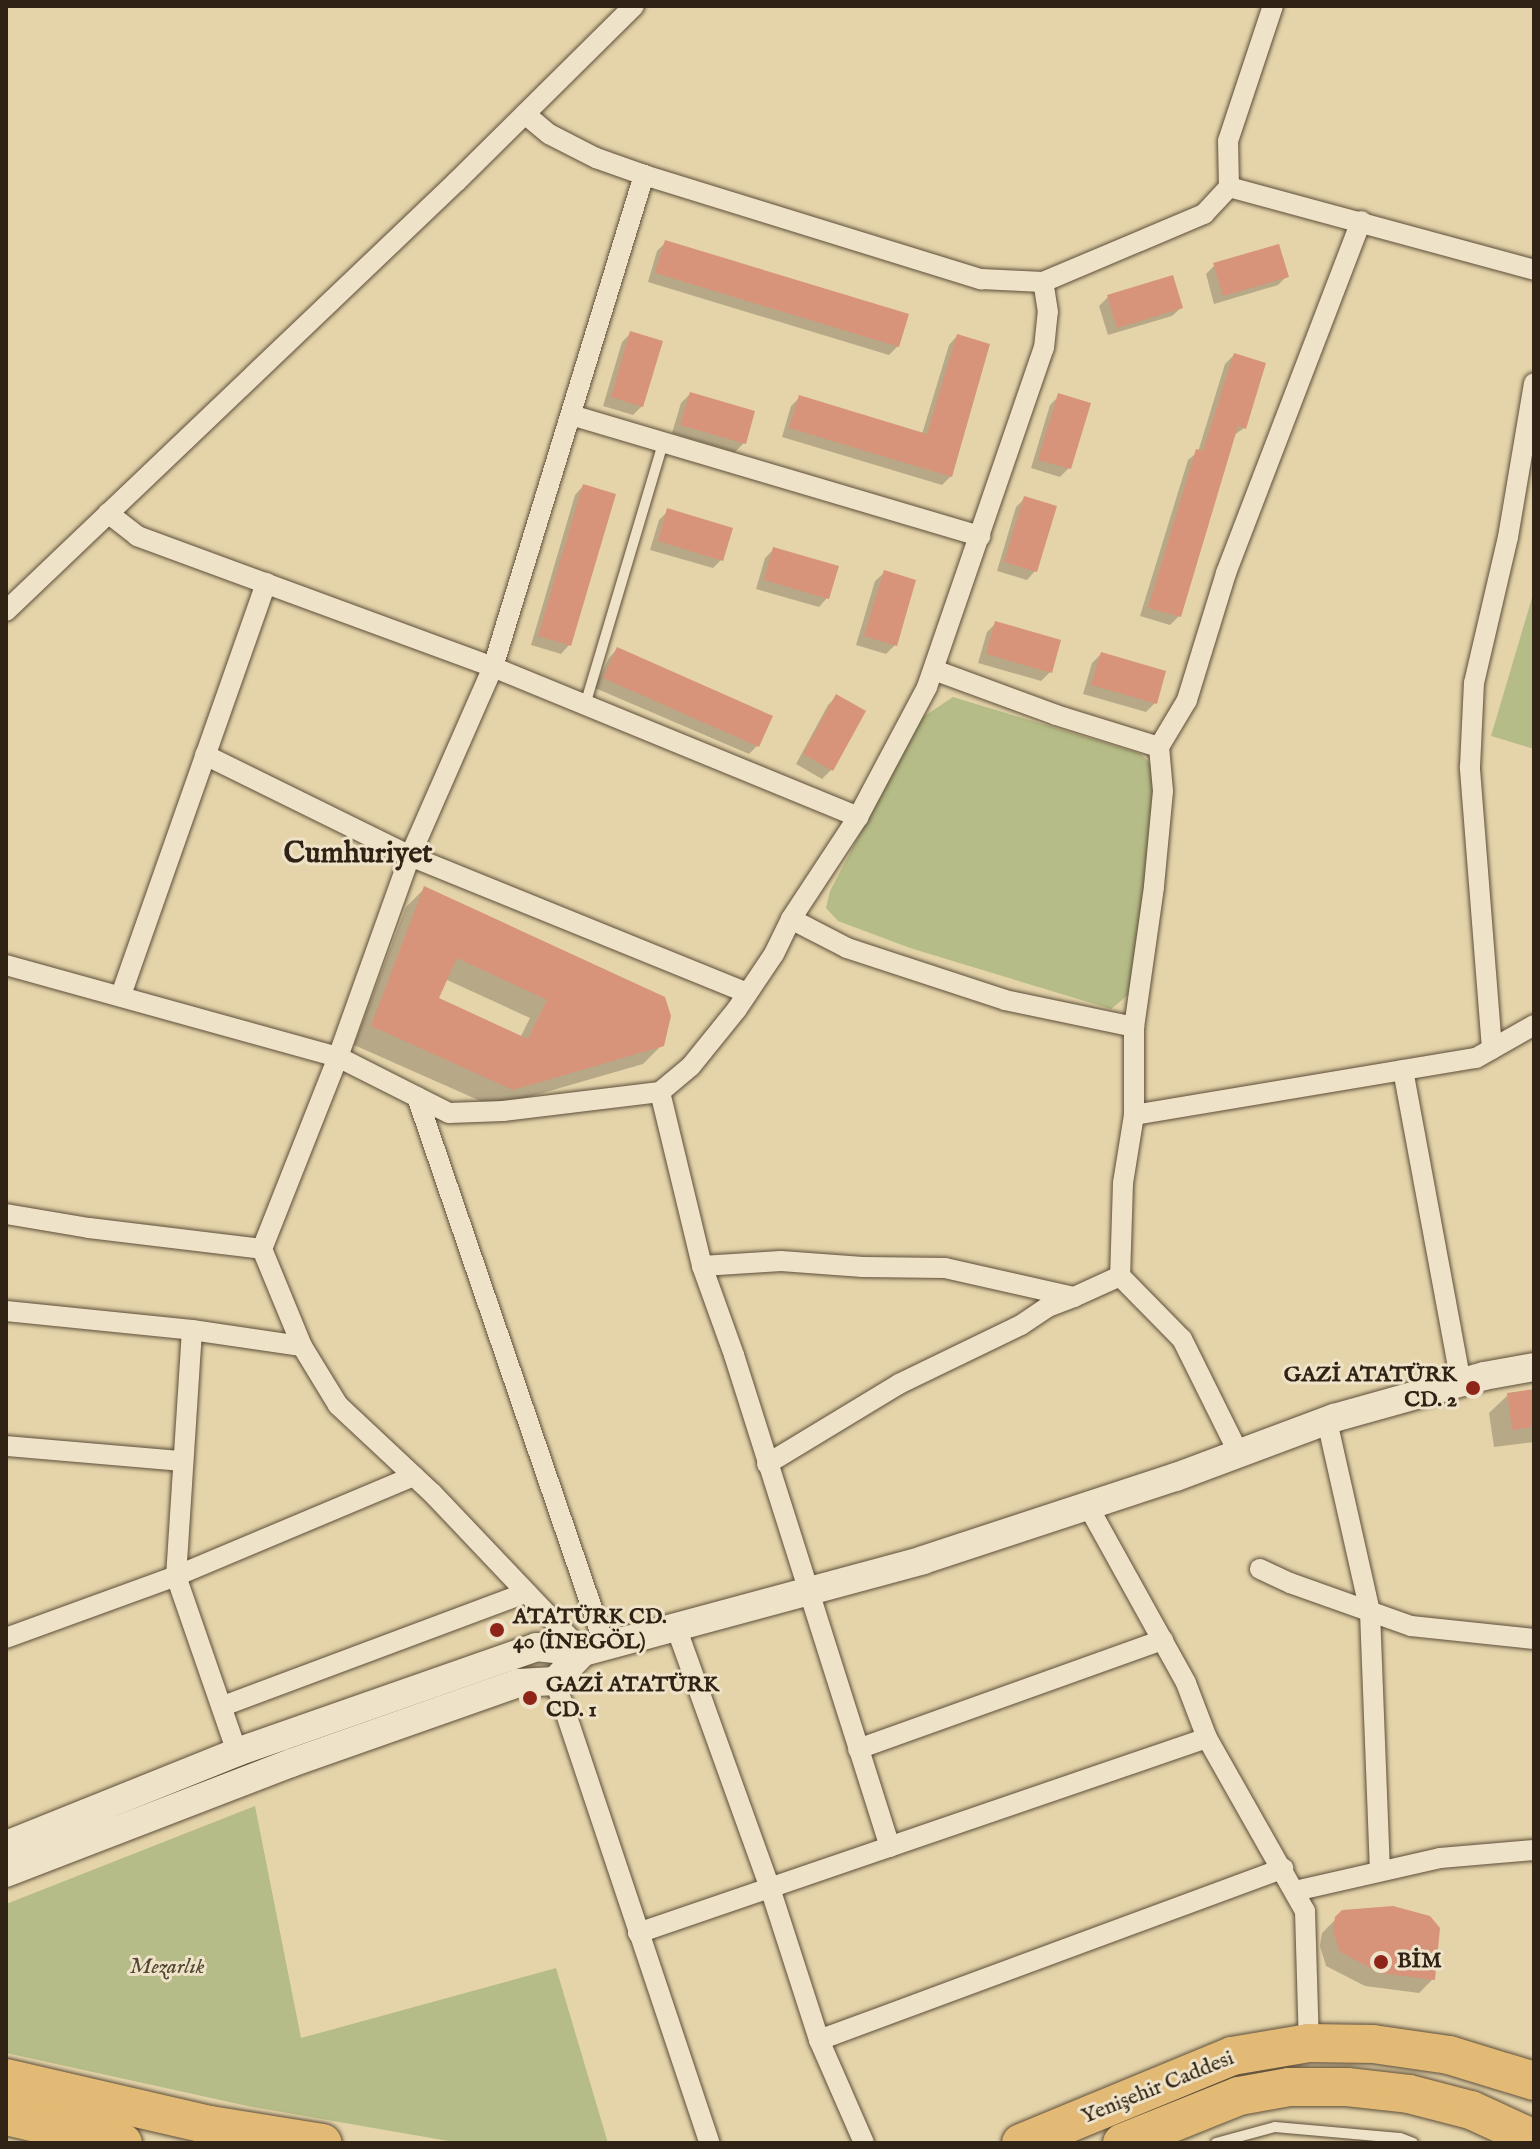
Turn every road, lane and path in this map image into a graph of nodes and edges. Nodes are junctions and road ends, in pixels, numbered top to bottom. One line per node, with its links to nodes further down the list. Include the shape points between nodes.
1 (634, 6): 3 (street)
2 (1273, 6): 5 (street, via 1228,141)
3 (525, 114): 4 (street, via 549,134); 12 (street)
4 (644, 175): 8 (street, via 981,279); 10 (street)
5 (1229, 187): 6 (street); 8 (street, via 1204,214)
6 (1361, 221): 7 (street); 19 (street, via 1226,573 1187,700)
7 (1534, 270)
8 (1043, 282): 13 (street, via 1048,312 1044,348)
9 (1534, 383): 29 (street, via 1508,537 1474,683 1470,767)
10 (571, 415): 11 (street); 16 (street)
11 (663, 443): 13 (street); 18 (lane)
12 (108, 513): 14 (street, via 137,536); 15 (street)
13 (980, 536): 17 (street)
14 (266, 583): 16 (street); 20 (street)
15 (6, 611)
16 (493, 667): 18 (street); 22 (street)
17 (934, 670): 19 (street); 21 (street)
18 (585, 705): 21 (street)
19 (1159, 747): 28 (street, via 1163,791)
20 (205, 755): 22 (street); 26 (street)
21 (858, 817): 23 (street)
22 (410, 856): 25 (street); 30 (street)
23 (791, 919): 25 (street); 28 (street, via 847,948 1005,1000)
24 (6, 965): 26 (street)
25 (747, 993): 32 (street, via 691,1066)
26 (121, 995): 30 (street)
27 (1534, 1025): 29 (street)
28 (1134, 1027): 34 (street)
29 (1492, 1049): 31 (street, via 1476,1058)
30 (338, 1057): 33 (street); 36 (street)
31 (1403, 1070): 34 (street); 44 (street)
32 (660, 1092): 33 (street, via 449,1113); 37 (street)
33 (417, 1097): 61 (street)
34 (1134, 1115): 38 (street, via 1123,1183)
35 (6, 1214): 36 (street)
36 (262, 1249): 42 (street)
37 (702, 1266): 39 (street, via 781,1261 945,1268); 49 (street)
38 (1120, 1276): 39 (street); 47 (street, via 1182,1339)
39 (1074, 1297): 49 (street, via 899,1384)
40 (6, 1311): 41 (street)
41 (192, 1330): 42 (street); 48 (street)
42 (302, 1346): 50 (street, via 338,1405)
43 (1534, 1367): 44 (street)
44 (1461, 1382): 45 (street)
45 (1327, 1421): 47 (street); 56 (street)
46 (6, 1446): 48 (street)
47 (1239, 1454): 51 (street)
48 (181, 1461): 53 (street)
49 (767, 1464): 54 (street)
50 (414, 1476): 53 (street); 55 (street)
51 (1088, 1506): 54 (street); 60 (street)
52 (1260, 1569): 56 (street)
53 (176, 1576): 58 (street); 63 (street)
54 (807, 1591): 57 (street); 65 (street)
55 (526, 1593): 61 (street); 63 (street)
56 (1370, 1612): 59 (street, via 1411,1626); 71 (street)
57 (676, 1627): 61 (street); 73 (street)
58 (6, 1638)
59 (1534, 1639)
60 (1163, 1640): 64 (street); 65 (street)
61 (594, 1649): 62 (street); 66 (street, via 536,1647)
62 (555, 1681): 72 (street, via 518,1683); 75 (street)
63 (223, 1706): 66 (street)
64 (1207, 1738): 68 (street); 70 (street)
65 (858, 1749): 68 (street)
66 (237, 1752): 67 (street)
67 (6, 1845)
68 (890, 1847): 73 (street)
69 (1534, 1850): 71 (street, via 1440,1858)
70 (1283, 1868): 74 (street); 76 (street)
71 (1380, 1871): 74 (street)
72 (6, 1873)
73 (770, 1888): 75 (street); 76 (street)
74 (1295, 1891): 77 (street, via 1305,1911)
75 (638, 1933): 85 (street)
76 (819, 2040): 86 (street)
77 (1309, 2043): 79 (highway, Yenişehir Caddesi, via 1373,2044 1449,2055); 87 (highway, Yenişehir Caddesi, via 1232,2056)
78 (6, 2078): 84 (highway, via 210,2125)
79 (1534, 2081)
80 (6, 2116): 81 (highway)
81 (71, 2138): 83 (highway)
82 (1534, 2139): 88 (highway, Yenişehir Caddesi, via 1471,2110 1409,2094 1289,2087 1239,2096)
83 (123, 2143)
84 (323, 2143)
85 (710, 2143)
86 (864, 2143)
87 (1021, 2143)
88 (1122, 2143)
89 (1216, 2143): 90 (lane, via 1275,2127)
90 (1413, 2143)

